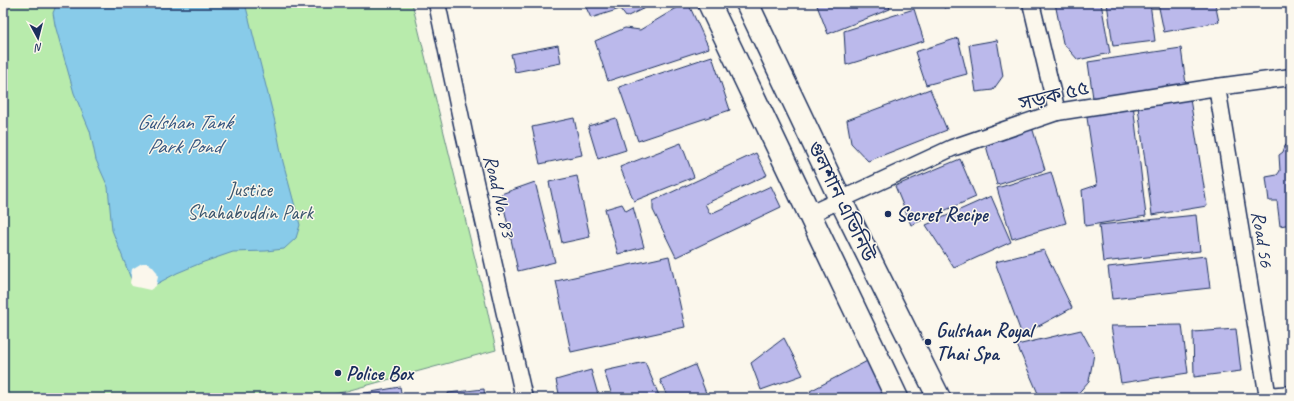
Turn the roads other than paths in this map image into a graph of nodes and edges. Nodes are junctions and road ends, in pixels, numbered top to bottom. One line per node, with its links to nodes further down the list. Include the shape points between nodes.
1 (437, 3): 12 (street, Road No. 83)
2 (709, 3): 9 (street, গুলশান এভিনিউ)
3 (747, 3): 8 (street, গুলশান এভিনিউ)
4 (1031, 3): 7 (street)
5 (1291, 77): 6 (street, সড়ক ৫৫)
6 (1217, 87): 7 (street, সড়ক ৫৫); 11 (street, Road 56)
7 (1057, 112): 8 (street, সড়ক ৫৫, via 952,148)
8 (841, 201): 9 (street, সড়ক ৫৫); 14 (street, গুলশান এভিনিউ)
9 (810, 214): 13 (street, গুলশান এভিনিউ)
10 (1291, 394): 11 (street)
11 (1268, 397)
12 (524, 398)
13 (897, 398)
14 (939, 398)

